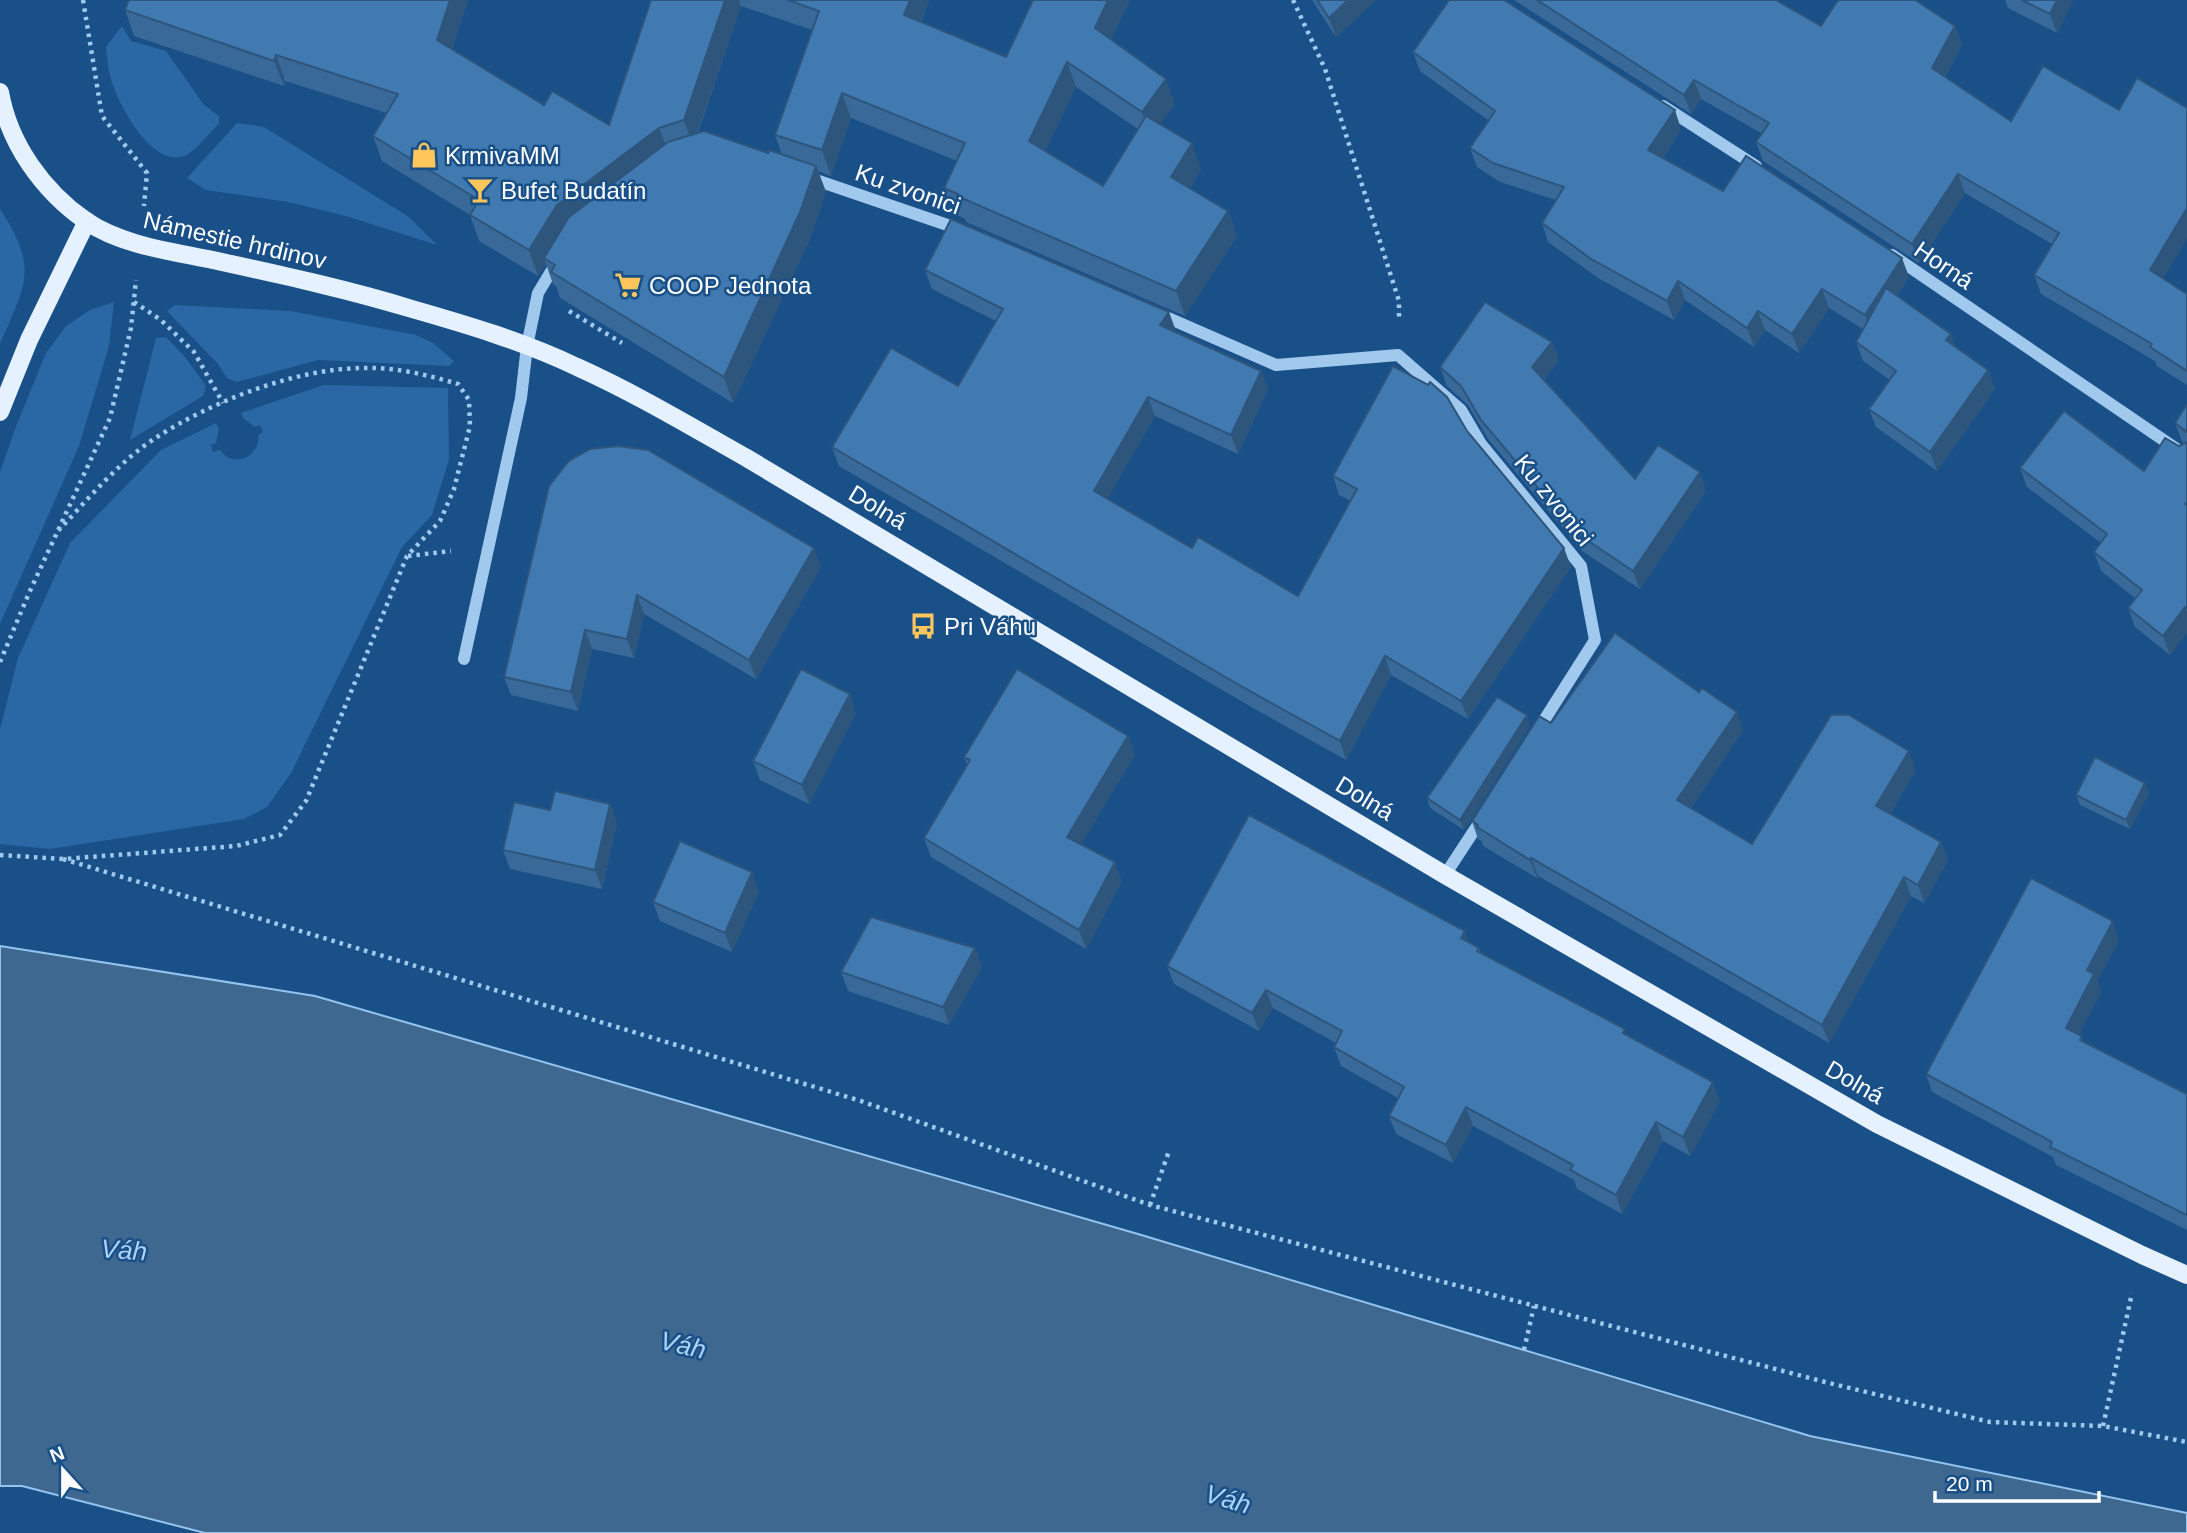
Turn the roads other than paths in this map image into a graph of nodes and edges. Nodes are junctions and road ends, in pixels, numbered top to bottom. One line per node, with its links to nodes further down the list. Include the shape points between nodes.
1 (0, 92): 5 (main road, Námestie hrdinov, via 14,138 33,169)
2 (1649, 97): 3 (street)
3 (1766, 172)
4 (796, 173): 6 (street, Ku zvonici)
5 (87, 221): 10 (main road, Námestie hrdinov, via 139,244 412,308); 11 (main road)
6 (978, 237)
7 (565, 248): 10 (street, via 538,293)
8 (1881, 248): 12 (street, Horná)
9 (1152, 312): 14 (street, Ku zvonici, via 1276,365 1398,355 1461,410 1481,444 1581,566 1595,640)
10 (527, 346): 13 (street, via 521,398); 16 (main road, Dolná, via 636,396 745,457)
11 (0, 412)
12 (2187, 456)
13 (464, 659)
14 (1531, 741)
15 (1488, 808): 16 (street)
16 (1445, 875): 17 (main road, Dolná, via 1877,1124)
17 (2187, 1275)

